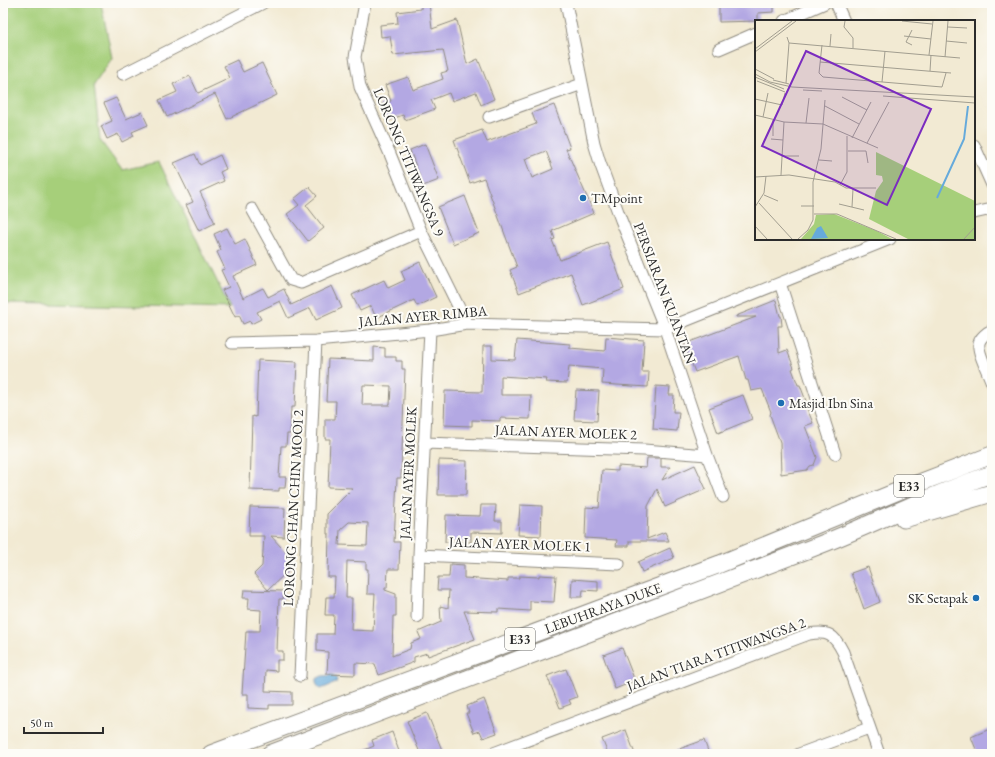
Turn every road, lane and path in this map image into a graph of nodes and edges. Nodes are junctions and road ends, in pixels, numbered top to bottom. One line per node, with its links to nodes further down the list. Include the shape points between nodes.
1 (264, 3): 10 (street)
2 (365, 3): 18 (street, LORONG TITIWANGSA 9, via 355,57 360,87)
3 (566, 3): 11 (street, PERSIARAN KUANTAN)
4 (825, 3): 6 (street)
5 (836, 3): 7 (street)
6 (786, 20)
7 (844, 20)
8 (755, 33): 9 (street)
9 (719, 49)
10 (123, 74)
11 (582, 84): 12 (street); 22 (street, PERSIARAN KUANTAN, via 600,163)
12 (489, 117)
13 (975, 147): 14 (street)
14 (992, 185)
15 (252, 209): 18 (street, via 291,280 301,283)
16 (992, 209): 17 (street)
17 (975, 213)
18 (421, 231): 21 (street, LORONG TITIWANGSA 9)
19 (888, 240): 20 (street)
20 (780, 283): 22 (street); 29 (street)
21 (467, 324): 22 (street, JALAN AYER RIMBA); 23 (street, JALAN AYER RIMBA)
22 (665, 329): 30 (street, PERSIARAN KUANTAN)
23 (430, 330): 25 (street, JALAN AYER RIMBA); 28 (street, JALAN AYER MOLEK)
24 (992, 330): 27 (street, via 979,343 979,352)
25 (316, 341): 26 (street, JALAN AYER RIMBA); 39 (street, LORONG CHAN CHIN MOOI 2)
26 (232, 343)
27 (992, 383)
28 (424, 443): 30 (street, JALAN AYER MOLEK 2, via 644,450); 36 (street, JALAN AYER MOLEK)
29 (835, 454)
30 (707, 455): 34 (street, PERSIARAN KUANTAN)
31 (992, 455): 41 (highway, LEBUHRAYA DUKE / E33, via 720,564)
32 (992, 474): 35 (highway, LEBUHRAYA DUKE / E33)
33 (992, 493): 35 (highway)
34 (723, 497)
35 (837, 539): 42 (highway, LEBUHRAYA DUKE / E33)
36 (419, 555): 37 (street, JALAN AYER MOLEK 1); 38 (street, JALAN AYER MOLEK)
37 (619, 564)
38 (417, 617)
39 (300, 676)
40 (870, 728): 43 (street, JALAN TIARA TITIWANGSA 2, via 841,647 831,635 821,632 808,634); 44 (street); 45 (street, JALAN TIARA TITIWANGSA 2)
41 (211, 754)
42 (270, 754)
43 (491, 754)
44 (799, 754)
45 (879, 754)

